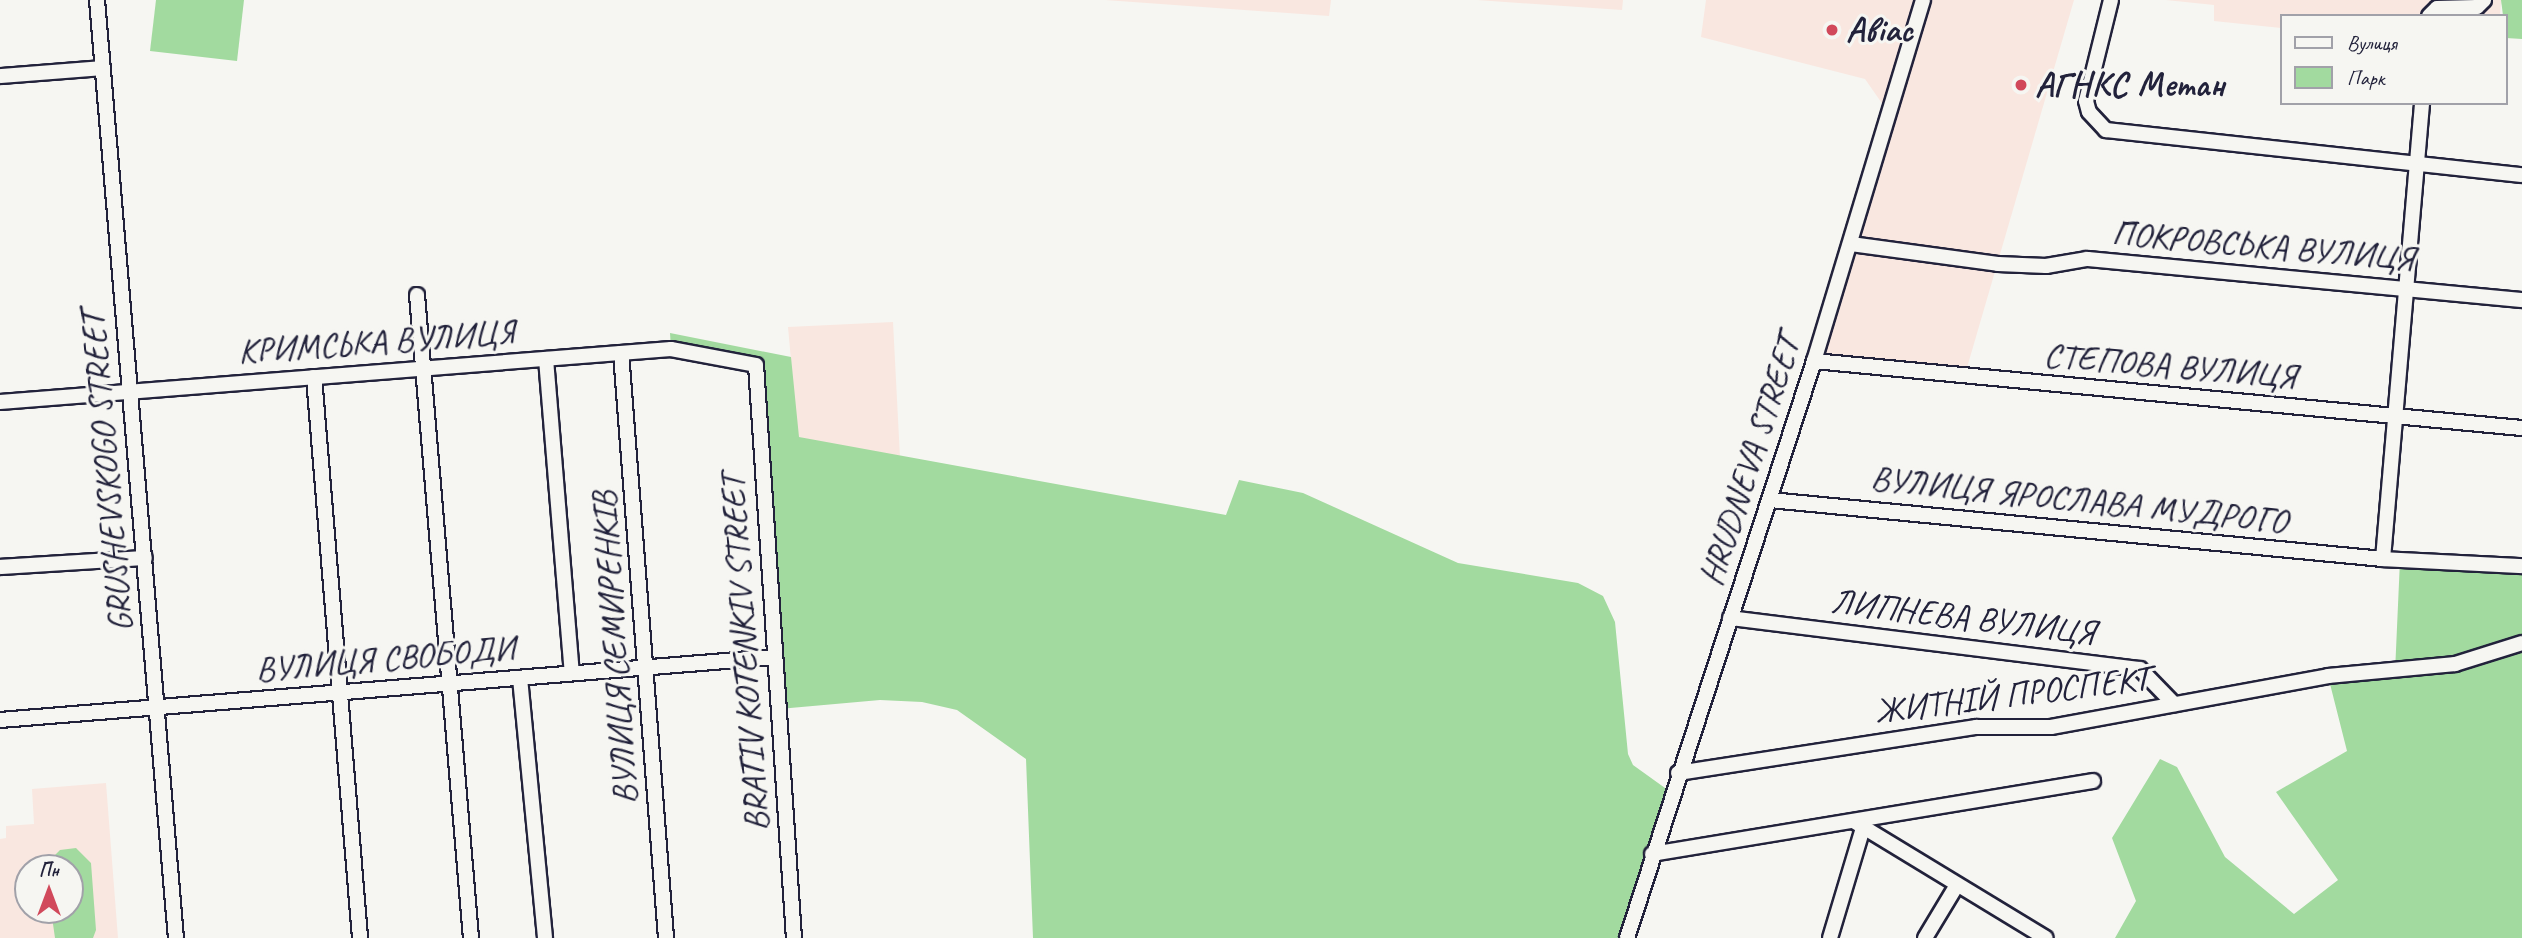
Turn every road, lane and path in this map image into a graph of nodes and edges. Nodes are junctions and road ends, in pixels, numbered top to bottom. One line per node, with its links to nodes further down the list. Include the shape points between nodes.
1 (97, 0): 6 (street, GRUSHEVSKOGO STREET)
2 (1923, 0): 11 (street, HRUDNEVA STREET)
3 (2111, 0): 9 (street, via 2086,101 2095,122 2118,135)
4 (2484, 0): 5 (street, via 2476,7 2437,8)
5 (2431, 14)
6 (103, 68): 7 (street); 21 (street, GRUSHEVSKOGO STREET)
7 (0, 76)
8 (2423, 105): 9 (street)
9 (2418, 165): 10 (street); 12 (street)
10 (2522, 175)
11 (1850, 244): 12 (street, ПОКРОВСЬКА ВУЛИЦЯ, via 1998,264 2046,266 2087,259); 17 (street, HRUDNEVA STREET)
12 (2407, 289): 14 (street, ПОКРОВСЬКА ВУЛИЦЯ); 23 (street)
13 (416, 295): 19 (street)
14 (2522, 300)
15 (621, 353): 16 (street, КРИМСЬКА ВУЛИЦЯ); 18 (street, КРИМСЬКА ВУЛИЦЯ, via 671,349); 33 (street, ВУЛИЦЯ СЕМИРЕНКІВ)
16 (546, 359): 19 (street, КРИМСЬКА ВУЛИЦЯ); 34 (street)
17 (1814, 361): 23 (street, СТЕПОВА ВУЛИЦЯ); 25 (street, HRUDNEVA STREET)
18 (756, 365): 32 (street, BRATIV KOTENKIV STREET)
19 (422, 368): 20 (street, КРИМСЬКА ВУЛИЦЯ); 36 (street)
20 (314, 377): 21 (street, КРИМСЬКА ВУЛИЦЯ); 37 (street)
21 (129, 390): 22 (street, КРИМСЬКА ВУЛИЦЯ); 26 (street, GRUSHEVSKOGO STREET)
22 (0, 402)
23 (2396, 416): 24 (street, СТЕПОВА ВУЛИЦЯ); 27 (street)
24 (2522, 428)
25 (1770, 500): 27 (street, ВУЛИЦЯ ЯРОСЛАВА МУДРОГО); 30 (street, HRUDNEVA STREET)
26 (145, 558): 29 (street); 39 (street, GRUSHEVSKOGO STREET)
27 (2383, 559): 28 (street, ВУЛИЦЯ ЯРОСЛАВА МУДРОГО)
28 (2522, 566)
29 (0, 567)
30 (1730, 618): 38 (street, ЛИПНЕВА ВУЛИЦЯ, via 2140,669); 41 (street, HRUDNEVA STREET)
31 (2522, 643): 38 (street, ЖИТНІЙ ПРОСПЕКТ, via 2455,664 2328,676)
32 (774, 657): 33 (street, ВУЛИЦЯ СВОБОДИ); 51 (street, BRATIV KOTENKIV STREET)
33 (647, 667): 34 (street, ВУЛИЦЯ СВОБОДИ); 50 (street, ВУЛИЦЯ СЕМИРЕНКІВ)
34 (572, 673): 35 (street, ВУЛИЦЯ СВОБОДИ)
35 (520, 678): 36 (street, ВУЛИЦЯ СВОБОДИ); 49 (street)
36 (446, 684): 37 (street, ВУЛИЦЯ СВОБОДИ); 48 (street)
37 (339, 693): 39 (street, ВУЛИЦЯ СВОБОДИ); 47 (street)
38 (2174, 704): 41 (street, ЖИТНІЙ ПРОСПЕКТ, via 2051,727 1976,727)
39 (158, 707): 40 (street, ВУЛИЦЯ СВОБОДИ); 46 (street, GRUSHEVSKOGO STREET)
40 (0, 720)
41 (1678, 773): 44 (street, HRUDNEVA STREET)
42 (2093, 781): 43 (street)
43 (1859, 825): 44 (street); 45 (street); 53 (street)
44 (1652, 854): 52 (street, HRUDNEVA STREET)
45 (1957, 885): 54 (street); 55 (street)
46 (176, 938)
47 (360, 938)
48 (471, 938)
49 (545, 938)
50 (666, 938)
51 (794, 938)
52 (1627, 938)
53 (1830, 938)
54 (1925, 938)
55 (2046, 938)

